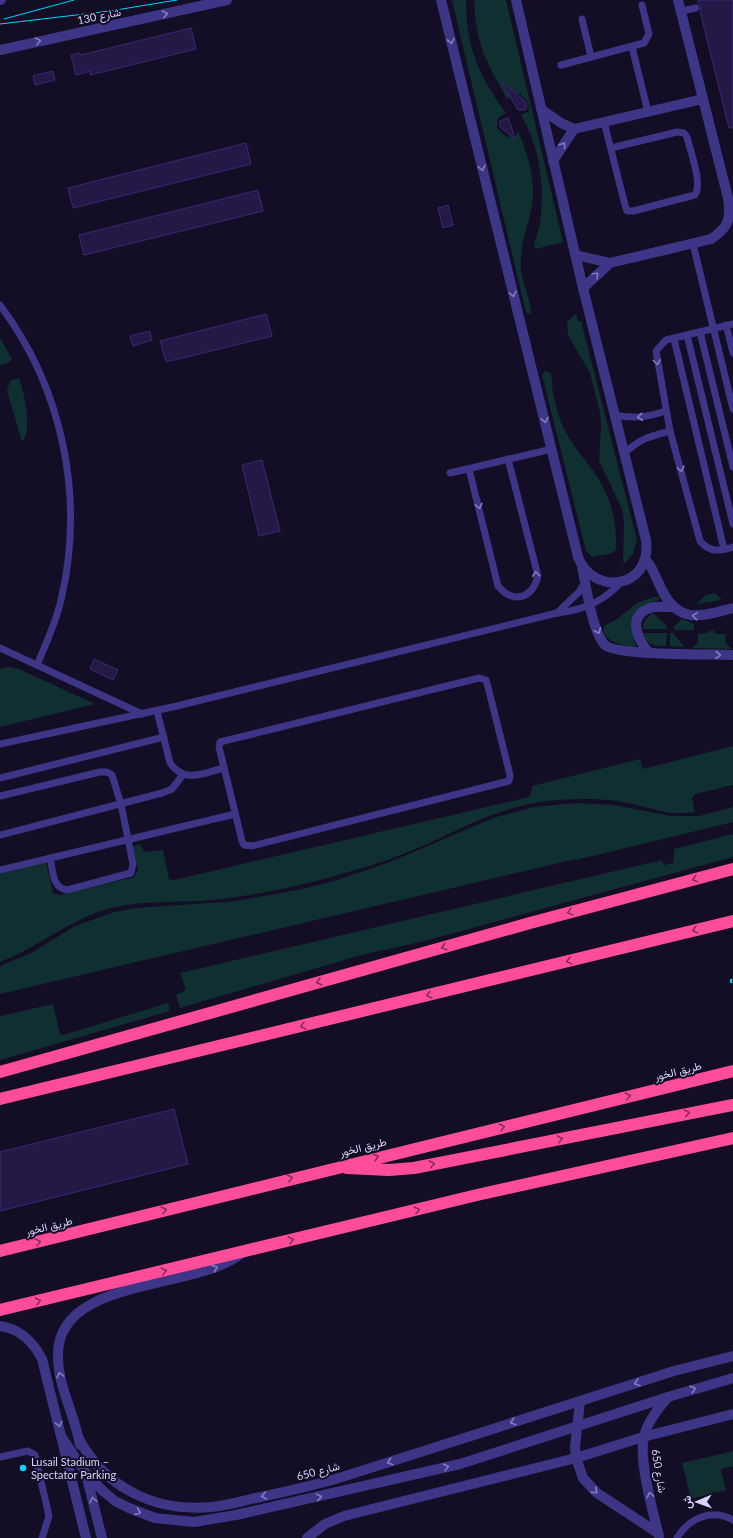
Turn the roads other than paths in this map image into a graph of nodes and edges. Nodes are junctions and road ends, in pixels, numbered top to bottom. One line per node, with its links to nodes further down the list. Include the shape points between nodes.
1 (227, 0): 10 (street, شارع 130, one-way to 1)
2 (515, 0): 14 (street)
3 (678, 0): 7 (street)
4 (440, 1): 35 (street, one-way to 35)
5 (642, 5): 9 (lane, via 649,34 644,43)
6 (696, 8): 7 (lane)
7 (681, 11): 13 (street)
8 (582, 19): 11 (lane)
9 (632, 47): 11 (lane); 15 (lane)
10 (0, 50)
11 (591, 57): 12 (lane)
12 (561, 65)
13 (703, 99): 15 (street); 20 (street, via 730,210 728,222 721,232 711,239)
14 (541, 109): 17 (street); 19 (street)
15 (648, 112): 16 (street)
16 (604, 122): 17 (street); 18 (lane)
17 (574, 129): 19 (street, one-way to 17)
18 (611, 148): 18 (lane, via 628,210 633,211 695,195 698,190 684,133 677,132)
19 (554, 161): 21 (street)
20 (693, 244): 22 (street); 26 (lane)
21 (575, 255): 22 (street); 23 (street)
22 (610, 263): 23 (street, one-way to 22)
23 (583, 288): 33 (street)
24 (0, 305): 55 (lane, via 29,348 42,376 54,407 67,466 70,506 69,551 61,601)
25 (730, 325): 26 (lane); 30 (lane)
26 (713, 329): 27 (lane); 31 (lane)
27 (700, 332): 28 (lane); 38 (lane)
28 (687, 335): 29 (lane); 41 (lane)
29 (674, 338): 32 (lane, one-way to 32, via 666,340 656,352); 43 (lane)
30 (733, 353)
31 (733, 409)
32 (666, 411): 33 (lane, one-way to 33, via 632,418); 34 (lane)
33 (614, 415): 36 (street)
34 (670, 431): 36 (lane, via 636,443); 43 (lane, one-way to 43, via 700,541 706,548 714,551)
35 (552, 449): 37 (lane); 45 (street)
36 (624, 454): 44 (street, via 646,540)
37 (508, 459): 39 (lane); 39 (lane, one-way to 37, via 498,586 512,597 520,596 530,591 538,576)
38 (733, 467)
39 (469, 469): 40 (lane)
40 (450, 473)
41 (733, 524)
42 (733, 547): 43 (lane)
43 (724, 550)
44 (646, 560): 46 (street, via 637,574); 49 (street, via 654,568)
45 (582, 566): 46 (street, via 599,580); 47 (street)
46 (622, 581): 48 (lane, via 608,596)
47 (585, 582): 48 (street); 51 (lane, via 579,592)
48 (590, 604): 51 (lane, via 573,611); 53 (street, one-way to 53, via 598,633 605,645 618,651)
49 (672, 607): 50 (street, one-way to 49, via 693,616 683,614); 53 (street, via 652,608 641,614 638,619 637,637)
50 (733, 608)
51 (557, 613): 56 (lane)
52 (0, 648): 55 (lane)
53 (649, 653): 54 (street, one-way to 54)
54 (733, 655)
55 (37, 665): 57 (lane)
56 (157, 711): 57 (lane); 58 (lane)
57 (143, 714): 59 (lane)
58 (164, 737): 61 (lane, via 170,763); 62 (lane)
59 (0, 744)
60 (224, 768): 61 (lane); 65 (lane); 65 (lane, via 220,742 479,678 486,680 487,683 510,775 509,781 505,783 252,846 244,845)
61 (182, 776): 64 (lane, via 172,788 162,793)
62 (0, 778)
63 (0, 796): 64 (lane, via 107,772 112,775)
64 (121, 804): 66 (lane); 67 (lane)
65 (235, 814): 67 (lane)
66 (0, 835)
67 (128, 839): 68 (lane); 68 (lane, via 134,864 131,873 67,890 58,888)
68 (50, 858): 70 (lane)
69 (733, 869): 73 (highway, one-way to 73, via 530,923)
70 (0, 870)
71 (733, 921): 74 (highway, one-way to 74)
72 (733, 1071): 77 (highway, طريق الخور, one-way to 72)
73 (0, 1072)
74 (0, 1099)
75 (733, 1105): 77 (highway, one-way to 75, via 363,1170 414,1168)
76 (733, 1138): 79 (highway, one-way to 76, via 477,1195)
77 (338, 1166): 78 (highway, طريق الخور, one-way to 77)
78 (0, 1251)
79 (245, 1251): 80 (highway, one-way to 79); 90 (street, شارع 650, one-way to 79, via 59,1372 58,1357 61,1336 73,1317 99,1300 218,1267)
80 (0, 1310)
81 (0, 1326): 89 (street, one-way to 89, via 21,1333 37,1349 42,1359)
82 (733, 1356): 85 (street, شارع 650, one-way to 85, via 674,1371)
83 (731, 1379): 84 (street, one-way to 83)
84 (668, 1397): 87 (street); 88 (street, شارع 650, via 655,1412)
85 (580, 1401): 87 (street, شارع 650); 90 (street, شارع 650, one-way to 90, via 339,1478 213,1507 187,1508 165,1505 123,1488 94,1462)
86 (733, 1414): 88 (street)
87 (576, 1428): 92 (street, شارع 650); 93 (street, one-way to 87, via 104,1492 129,1508 155,1518 194,1522 213,1520 460,1464)
88 (644, 1437): 92 (street); 95 (street, شارع 650, one-way to 88, via 647,1483)
89 (63, 1439): 93 (street); 97 (street)
90 (79, 1439): 93 (street, شارع 650)
91 (0, 1457): 96 (lane, via 28,1451 35,1455 49,1516)
92 (576, 1458): 95 (street, شارع 650, one-way to 95, via 583,1478 596,1493); 99 (street, via 344,1516 325,1524)
93 (85, 1472): 98 (street, شارع 650, one-way to 93)
94 (733, 1520): 100 (lane, via 721,1515 707,1515 688,1523)
95 (659, 1535)
96 (42, 1538)
97 (86, 1538)
98 (102, 1538)
99 (307, 1538)
100 (677, 1538)

